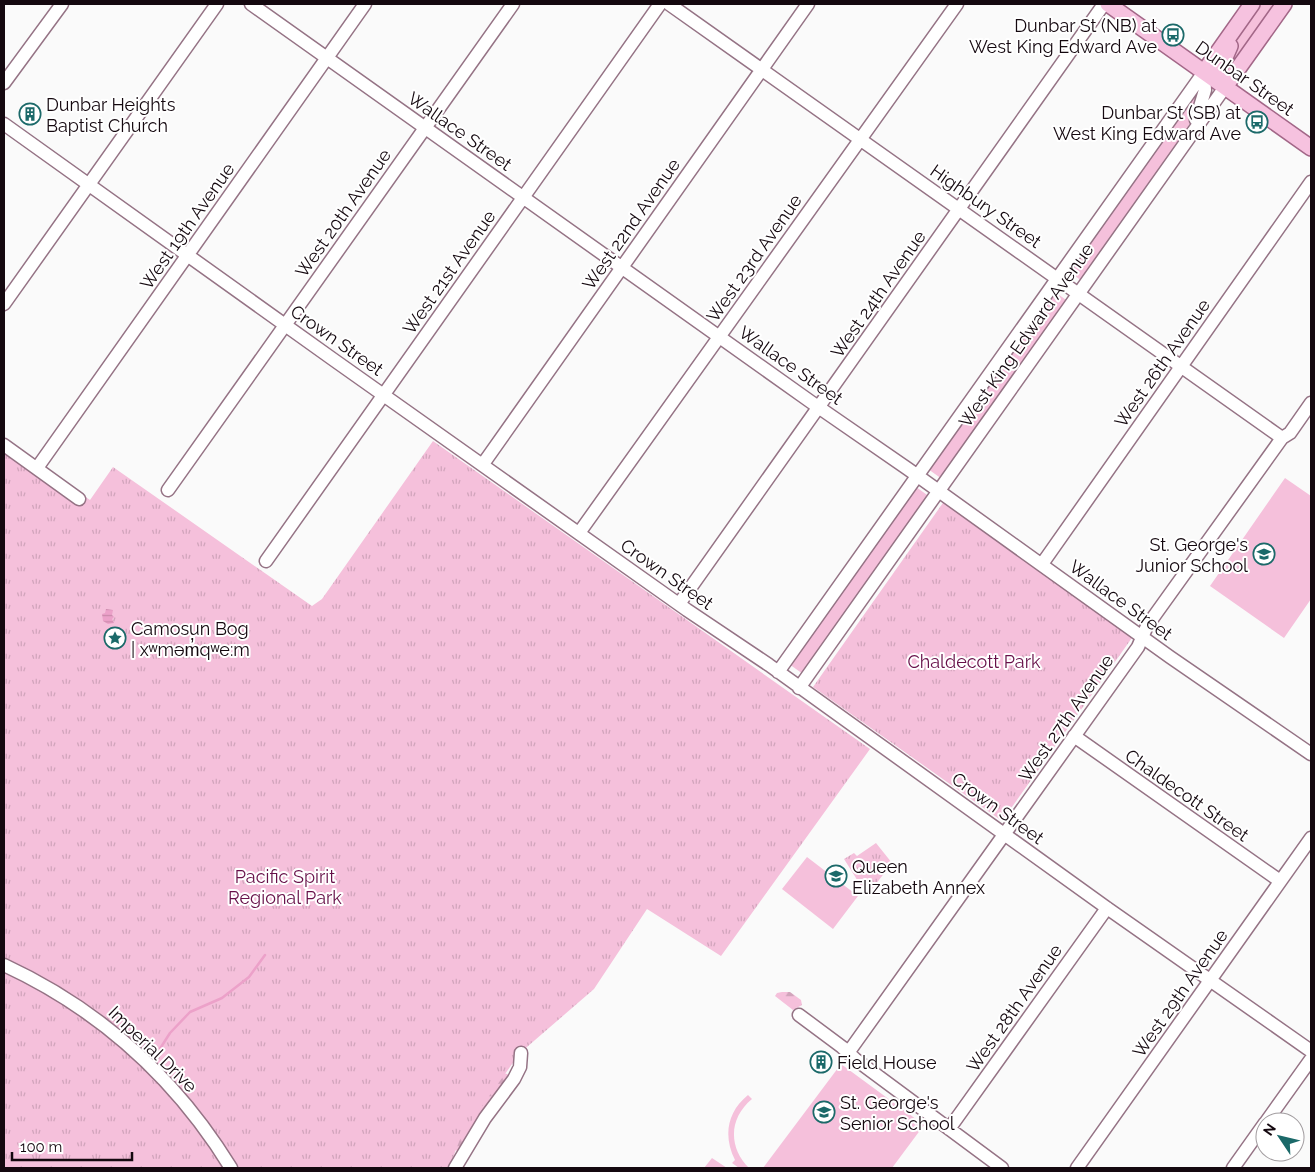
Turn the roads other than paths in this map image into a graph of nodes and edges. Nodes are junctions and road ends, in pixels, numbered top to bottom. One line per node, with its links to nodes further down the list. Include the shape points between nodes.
1 (62, 4): 17 (street)
2 (217, 4): 25 (street)
3 (250, 4): 14 (street, Wallace Street)
4 (365, 4): 14 (street, West 19th Avenue)
5 (512, 4): 20 (street, West 20th Avenue)
6 (660, 4): 26 (street, West 21st Avenue)
7 (669, 4): 15 (street, Highbury Street)
8 (808, 4): 15 (street, West 22nd Avenue)
9 (957, 4): 21 (street, West 23rd Avenue)
10 (1106, 4): 16 (main road, Dunbar Street); 27 (street, West 24th Avenue)
11 (1252, 4): 13 (main road, West King Edward Avenue)
12 (1284, 4): 18 (main road, West King Edward Avenue)
13 (1232, 32): 16 (main road, West King Edward Avenue); 18 (main road, via 1233,38 1220,69)
14 (326, 58): 20 (street, Wallace Street); 28 (street, West 19th Avenue)
15 (762, 69): 21 (street, Highbury Street); 29 (street, West 22nd Avenue)
16 (1204, 72): 18 (main road, Dunbar Street); 22 (street, via 1204,95 1198,116); 30 (street, West King Edward Avenue)
17 (4, 83)
18 (1225, 87): 22 (street, West King Edward Avenue); 23 (main road, Dunbar Street)
19 (4, 124): 25 (street, Crown Street)
20 (425, 127): 26 (street, Wallace Street); 33 (street, West 20th Avenue)
21 (860, 139): 27 (street, Highbury Street); 34 (street, West 23rd Avenue)
22 (1183, 145): 31 (street, West King Edward Avenue)
23 (1311, 148)
24 (1311, 182): 35 (street, West 26th Avenue)
25 (88, 185): 28 (street, Crown Street); 32 (street)
26 (524, 197): 29 (street, Wallace Street); 36 (street, West 21st Avenue)
27 (959, 209): 30 (street, Highbury Street); 38 (street, West 24th Avenue)
28 (188, 254): 33 (street, Crown Street); 42 (street, West 19th Avenue)
29 (622, 267): 34 (street, Wallace Street); 41 (street, West 22nd Avenue)
30 (1058, 279): 31 (street, Highbury Street); 43 (street, West King Edward Avenue)
31 (1078, 293): 35 (street, Highbury Street); 45 (street, West King Edward Avenue)
32 (4, 304)
33 (286, 325): 36 (street, Crown Street); 44 (street, West 20th Avenue)
34 (720, 337): 38 (street, Wallace Street); 47 (street, West 23rd Avenue)
35 (1182, 367): 39 (street, Highbury Street); 49 (street, West 26th Avenue)
36 (384, 394): 41 (street, Crown Street); 48 (street, West 21st Avenue)
37 (1311, 403): 39 (street, West 27th Avenue)
38 (819, 407): 43 (street, Wallace Street); 50 (street, West 24th Avenue)
39 (1282, 438): 51 (street, West 27th Avenue, via 1147,626)
40 (4, 445): 42 (street)
41 (483, 464): 47 (street, Crown Street)
42 (38, 468): 46 (street)
43 (918, 476): 45 (street, Wallace Street); 52 (street, West King Edward Avenue)
44 (168, 490)
45 (939, 491): 49 (street, Wallace Street); 53 (street, West King Edward Avenue)
46 (79, 500)
47 (579, 533): 50 (street, Crown Street)
48 (266, 561)
49 (1042, 564): 51 (street, Wallace Street)
50 (679, 604): 52 (street, Crown Street)
51 (1143, 637): 54 (street, West 27th Avenue); 55 (street, Wallace Street)
52 (778, 672): 53 (street, Crown Street)
53 (799, 688): 56 (street, Crown Street)
54 (1074, 736): 56 (street, West 27th Avenue); 58 (street, Chaldecott Street)
55 (1311, 754)
56 (1004, 834): 59 (street, Crown Street); 65 (street, West 27th Avenue)
57 (1311, 838): 58 (street, West 29th Avenue)
58 (1280, 882): 61 (street, West 29th Avenue)
59 (1107, 908): 61 (street, Crown Street); 68 (street, West 28th Avenue)
60 (4, 965): 70 (street, Imperial Drive, via 78,1005 108,1026 184,1100)
61 (1210, 980): 63 (street, Crown Street); 73 (street, West 29th Avenue)
62 (799, 1015): 65 (street)
63 (1311, 1051)
64 (520, 1053): 71 (street, via 520,1067 514,1079 485,1118)
65 (848, 1053): 68 (street)
66 (1311, 1059): 67 (street)
67 (1273, 1112)
68 (949, 1129): 72 (street)
69 (1255, 1137): 74 (street)
70 (231, 1168)
71 (455, 1168)
72 (1002, 1168)
73 (1077, 1168)
74 (1233, 1168)

